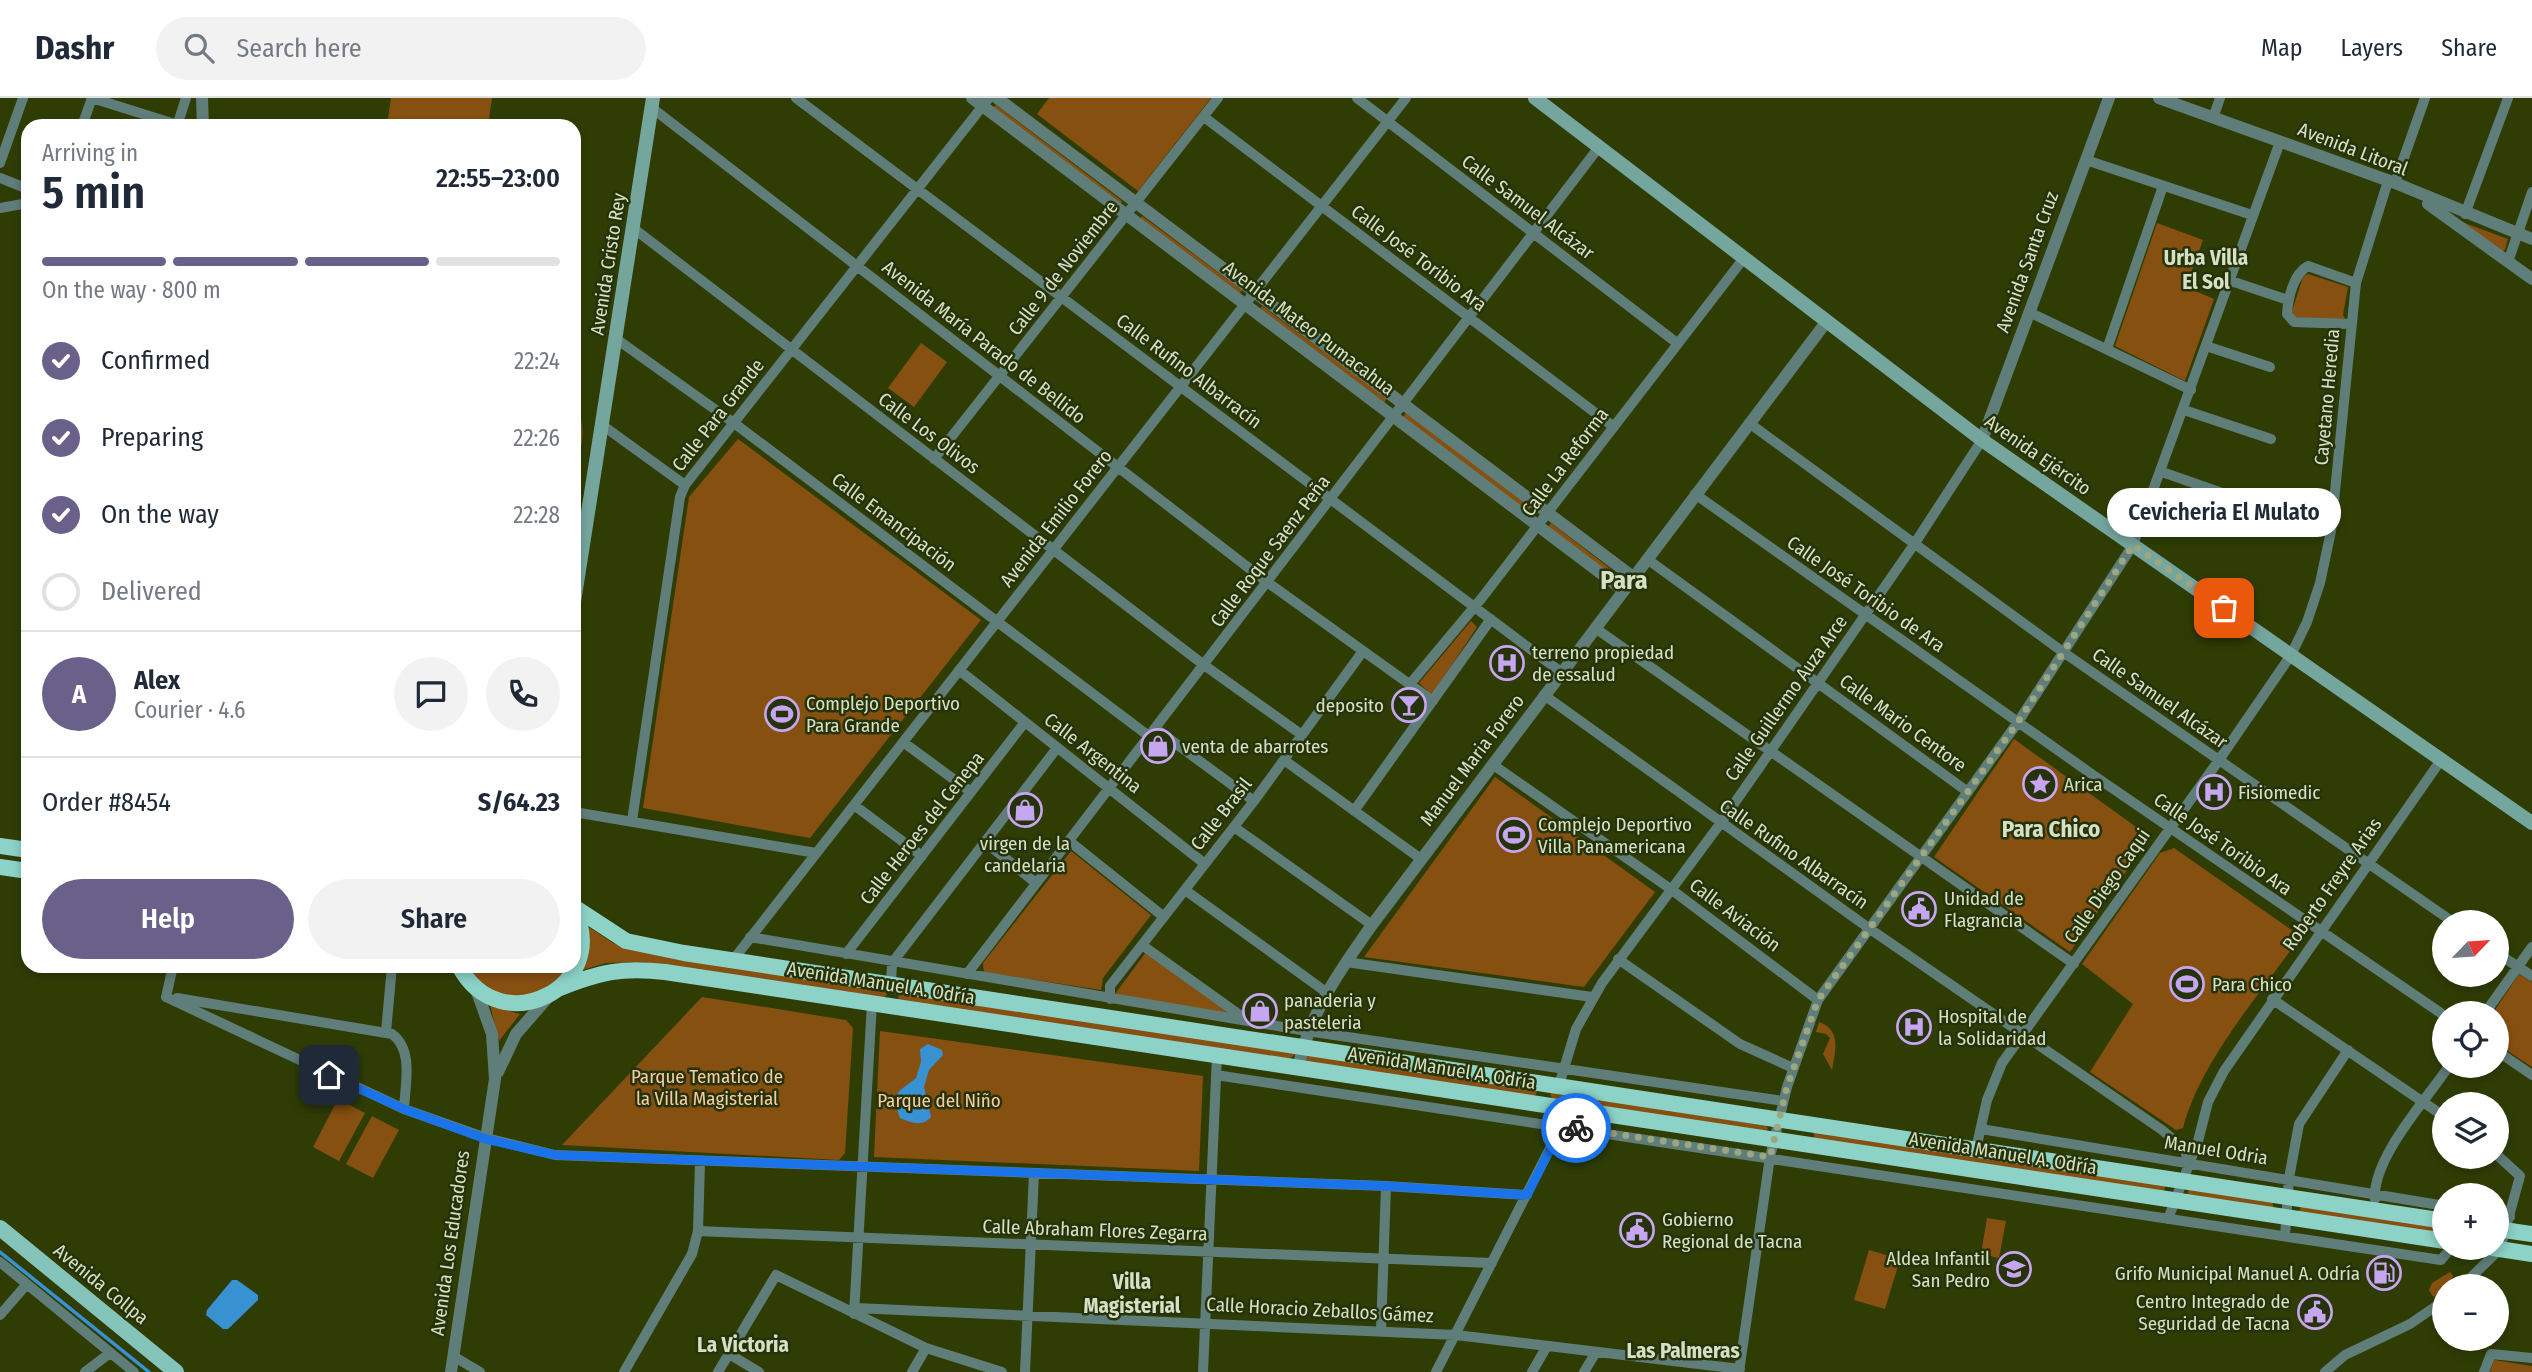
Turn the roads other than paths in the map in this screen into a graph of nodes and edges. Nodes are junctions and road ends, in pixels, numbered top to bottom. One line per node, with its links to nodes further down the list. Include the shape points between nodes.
1 (23, 98): 28 (street)
2 (92, 98): 20 (street); 21 (street)
3 (186, 98): 22 (street)
4 (202, 98): 23 (street)
5 (796, 98): 33 (street, Calle Rufino Albarracín)
6 (997, 98): 37 (street, Avenida Mateo Pumacahua)
7 (1218, 98): 18 (street, Calle 9 de Noviembre)
8 (1357, 98): 24 (street, Calle Samuel Alcázar)
9 (1406, 98): 24 (street, Avenida Emilio Forero)
10 (1535, 98): 26 (main road, Avenida Ejército)
11 (2109, 98): 27 (street, Avenida Santa Cruz)
12 (2159, 98): 19 (street, Avenida Litoral)
13 (2220, 98): 19 (street)
14 (2508, 98): 40 (street)
15 (2422, 99): 30 (street, Cayetano Heredia)
16 (981, 101): 33 (street, Calle Para Grande); 41 (street, Avenida Mateo Pumacahua)
17 (652, 103): 43 (main road, Avenida Cristo Rey); 49 (street, Avenida María Parado de Bellido)
18 (1204, 117): 37 (street, Calle 9 de Noviembre); 38 (street, Calle José Toribio Ara)
19 (2213, 118): 25 (street, Avenida Litoral)
20 (84, 119)
21 (158, 119)
22 (179, 119)
23 (203, 119)
24 (1388, 122): 38 (street, Avenida Emilio Forero); 44 (street, Calle Samuel Alcázar)
25 (2280, 142): 30 (street, Avenida Litoral); 42 (street)
26 (1599, 147): 44 (street, Calle Roque Saenz Peña); 47 (main road, Avenida Ejército)
27 (2086, 160): 32 (street); 57 (street, Avenida Santa Cruz)
28 (0, 163)
29 (0, 178): 31 (street)
30 (2391, 182): 34 (street, Avenida Litoral); 52 (street, Cayetano Heredia)
31 (21, 186)
32 (2163, 186): 42 (street); 65 (street)
33 (917, 189): 49 (street, Calle Para Grande); 54 (street, Calle Rufino Albarracín)
34 (2408, 190): 40 (street, Avenida Litoral); 48 (street)
35 (2532, 192): 45 (street)
36 (21, 204): 39 (street)
37 (1135, 204): 41 (street, Calle 9 de Noviembre); 53 (street, Avenida Mateo Pumacahua)
38 (1322, 206): 53 (street, Avenida Emilio Forero); 58 (street, Calle José Toribio Ara)
39 (0, 208)
40 (2465, 214): 45 (street, Avenida Litoral)
41 (1127, 215): 54 (street, Calle 9 de Noviembre); 56 (street, Avenida Mateo Pumacahua)
42 (2252, 215): 51 (street)
43 (633, 228): 61 (main road, Avenida Cristo Rey); 64 (street, Calle Los Olivos)
44 (1534, 233): 58 (street, Calle Roque Saenz Peña); 62 (street, Calle Samuel Alcázar)
45 (2517, 234): 46 (street, Avenida Litoral); 48 (street)
46 (2532, 239)
47 (1744, 258): 59 (main road, Avenida Ejército); 62 (street, Calle La Reforma)
48 (2508, 262): 50 (street)
49 (857, 266): 64 (street, Calle Para Grande); 67 (street, Avenida María Parado de Bellido)
50 (2532, 279)
51 (2228, 280): 55 (street); 63 (street)
52 (2356, 283): 55 (street, via 2308,266 2298,274); 60 (street, Cayetano Heredia)
53 (1254, 293): 56 (street, Avenida Emilio Forero); 70 (street, Avenida Mateo Pumacahua)
54 (1063, 298): 67 (street, Calle 9 de Noviembre); 68 (street, Calle Rufino Albarracín)
55 (2288, 300): 60 (street, via 2287,314 2294,323)
56 (1245, 304): 68 (street, Avenida Emilio Forero); 72 (street, Avenida Mateo Pumacahua)
57 (2029, 312): 65 (street); 78 (street, Avenida Santa Cruz)
58 (1469, 317): 70 (street, Calle Roque Saenz Peña); 76 (street, Calle José Toribio Ara)
59 (1827, 321): 74 (street, Manuel Maria Forero); 78 (main road, Avenida Ejército)
60 (2351, 324): 87 (street, Cayetano Heredia)
61 (615, 338): 73 (street, Calle Emancipación); 75 (main road, Avenida Cristo Rey)
62 (1677, 343): 76 (street, Calle La Reforma)
63 (2206, 346): 66 (street); 69 (street)
64 (791, 349): 73 (street, Calle Para Grande); 79 (street, Calle Los Olivos)
65 (2106, 349): 69 (street)
66 (2270, 367)
67 (1000, 377): 79 (street, Calle 9 de Noviembre); 80 (street, Avenida María Parado de Bellido)
68 (1181, 387): 80 (street, Avenida Emilio Forero); 84 (street, Calle Rufino Albarracín)
69 (2191, 390): 71 (street)
70 (1403, 405): 72 (street, Calle Roque Saenz Peña); 85 (street, Avenida Mateo Pumacahua)
71 (2184, 410): 77 (street); 81 (street)
72 (1394, 416): 84 (street, Calle Roque Saenz Peña); 86 (street, Avenida Mateo Pumacahua)
73 (734, 423): 82 (street, Calle Para Grande); 99 (street, Calle Emancipación)
74 (1749, 423): 83 (street, Manuel Maria Forero); 89 (street, Calle Samuel Alcázar)
75 (602, 425): 82 (street); 91 (main road, Avenida Cristo Rey)
76 (1614, 427): 85 (street, Calle La Reforma)
77 (2271, 439)
78 (1982, 440): 88 (main road, Avenida Ejército); 89 (street, Calle Guillermo Auza Arce)
79 (934, 459): 90 (street, Calle Los Olivos)
80 (1118, 467): 90 (street, Avenida Emilio Forero); 94 (street, Avenida María Parado de Bellido)
81 (2162, 472): 87 (street); 88 (street)
82 (685, 485): 129 (street, Calle Para Grande)
83 (1695, 494): 92 (street, Manuel Maria Forero); 97 (street, Calle José Toribio de Ara)
84 (1331, 499): 94 (street, Calle Roque Saenz Peña); 96 (street, Calle Rufino Albarracín)
85 (1548, 513): 86 (street, Calle La Reforma); 93 (street, Avenida Mateo Pumacahua)
86 (1539, 524): 95 (street, Avenida Mateo Pumacahua); 96 (street, Calle La Reforma)
87 (2332, 531): 103 (street, Cayetano Heredia, via 2314,603)
88 (2133, 545): 102 (street); 103 (main road, Avenida Ejército)
89 (1913, 546): 97 (street, Calle Guillermo Auza Arce); 102 (street, Calle Samuel Alcázar)
90 (1053, 550): 99 (street, Avenida Emilio Forero); 104 (street, Calle Los Olivos)
91 (581, 558)
92 (1647, 559): 93 (street, Manuel Maria Forero); 107 (street, Calle Mario Centore)
93 (1633, 577): 95 (street, Manuel Maria Forero)
94 (1268, 582): 101 (street, Avenida María Parado de Bellido); 104 (street, Calle Roque Saenz Peña)
95 (1623, 590): 100 (street, Manuel Maria Forero)
96 (1475, 607): 98 (street, Calle Rufino Albarracín); 108 (street, Calle La Reforma)
97 (1865, 614): 107 (street, Calle Guillermo Auza Arce); 112 (street, Calle José Toribio de Ara)
98 (1491, 619): 106 (street, Calle Rufino Albarracín); 110 (street)
99 (997, 621): 105 (street, Avenida Emilio Forero); 113 (street, Calle Emancipación)
100 (1595, 628): 106 (street, Manuel Maria Forero); 117 (street)
101 (1363, 651): 108 (street, Avenida María Parado de Bellido); 114 (street, Calle Brasil)
102 (2063, 652): 112 (street); 119 (street, Calle Samuel Alcázar)
103 (2291, 655): 119 (street, Calle Diego Caqui); 120 (main road, Avenida Ejército)
104 (1204, 665): 113 (street, Calle Roque Saenz Peña); 114 (street, Calle Los Olivos)
105 (959, 670): 111 (street, Calle Argentina); 115 (street, Avenida Emilio Forero)
106 (1562, 672): 109 (street, Manuel Maria Forero)
107 (1818, 683): 117 (street, Calle Guillermo Auza Arce); 124 (street, Calle Mario Centore)
108 (1410, 684): 110 (street, Avenida María Parado de Bellido)
109 (1544, 695): 121 (street, Manuel Maria Forero); 131 (street, Calle Rufino Albarracín)
110 (1433, 701): 127 (street)
111 (1026, 722): 116 (street, Calle Argentina); 123 (street, Calle Heroes del Cenepa)
112 (2018, 722): 124 (street); 133 (street, Calle José Toribio Ara)
113 (1153, 733): 122 (street, Calle Roque Saenz Peña); 125 (street, Calle Emancipación)
114 (1302, 734): 118 (street, Calle Brasil)
115 (903, 742): 123 (street); 126 (street, Avenida Emilio Forero)
116 (1057, 748): 122 (street, Calle Argentina); 135 (street)
117 (1769, 752): 131 (street, Calle Guillermo Auza Arce); 140 (street)
118 (1284, 760): 125 (street, Calle Brasil); 127 (street)
119 (2219, 760): 133 (street, Calle Diego Caqui); 142 (street, Calle Samuel Alcázar)
120 (2441, 760): 130 (main road, Avenida Ejército); 142 (street, Roberto Freyre Arias)
121 (1492, 764): 141 (street, Manuel Maria Forero); 148 (street, Calle Aviación)
122 (1110, 789): 134 (street, Calle Roque Saenz Peña); 143 (street, Calle Argentina)
123 (971, 792): 139 (street, Calle Heroes del Cenepa)
124 (1968, 792): 140 (street)
125 (1254, 801): 132 (street, Calle Brasil)
126 (853, 805): 138 (street, Avenida Emilio Forero); 139 (street)
127 (1354, 811): 141 (street)
128 (581, 813): 129 (street)
129 (632, 821): 138 (street)
130 (2532, 823)
131 (1720, 824): 148 (street, Calle Guillermo Auza Arce); 153 (street, Calle Rufino Albarracín)
132 (1234, 827): 143 (street, Calle Brasil); 152 (street)
133 (2169, 827): 154 (street, Calle José Toribio Ara); 164 (street, Calle Diego Caqui)
134 (1069, 841): 146 (street, Calle Roque Saenz Peña); 151 (street)
135 (985, 842): 146 (street); 163 (street)
136 (0, 846): 137 (highway)
137 (21, 849)
138 (816, 853): 155 (street, Avenida Emilio Forero)
139 (922, 856): 158 (street, Calle Heroes del Cenepa)
140 (1920, 856): 153 (street); 164 (street)
141 (1421, 859): 152 (street, Manuel Maria Forero)
142 (2368, 863): 149 (street, Calle Samuel Alcázar); 154 (street, Roberto Freyre Arias)
143 (1205, 864): 147 (street, Calle Brasil)
144 (0, 867): 145 (highway)
145 (21, 870)
146 (1037, 883): 170 (street, Calle Roque Saenz Peña)
147 (1185, 890): 151 (street, Calle Brasil); 175 (street)
148 (1672, 890): 159 (street, Calle Guillermo Auza Arce); 180 (street, Calle Aviación)
149 (2436, 910)
150 (581, 913): 160 (highway, Avenida Manuel A. Odría, via 626,941)
151 (1164, 917): 156 (street, Calle Brasil)
152 (1372, 925): 161 (street, Manuel Maria Forero)
153 (1870, 929): 180 (street); 187 (street, Calle Rufino Albarracín)
154 (2319, 932): 179 (street, Roberto Freyre Arias); 184 (street, Calle José Toribio Ara)
155 (750, 937): 158 (street, Avenida Manuel A. Odría); 160 (street, Avenida Emilio Forero)
156 (1142, 944): 178 (street, Calle Brasil, via 1110,986); 185 (street)
157 (2532, 947): 165 (street)
158 (846, 954): 163 (street, Avenida Manuel A. Odría)
159 (1618, 959): 177 (street, Calle Guillermo Auza Arce); 194 (street, via 1740,1044)
160 (733, 960): 172 (highway, Avenida Manuel A. Odría)
161 (1346, 962): 175 (street, Manuel Maria Forero); 177 (street)
162 (2510, 962): 165 (street)
163 (892, 963): 170 (street, Avenida Manuel A. Odría); 172 (street)
164 (2074, 964): 187 (street, Calle Diego Caqui)
165 (2518, 967): 171 (street); 181 (street)
166 (171, 973): 176 (street)
167 (391, 973): 186 (street)
168 (462, 973): 173 (highway)
169 (571, 973): 174 (highway)
170 (967, 974): 178 (street, Avenida Manuel A. Odría)
171 (2532, 976)
172 (891, 984): 183 (highway); 188 (highway, Avenida Manuel A. Odría)
173 (477, 989): 174 (highway, Avenida Manuel A. Odría, via 496,1000 518,1004); 198 (street, Avenida Los Educadores, via 492,1034)
174 (555, 991): 182 (highway, Avenida Manuel A. Odría, via 603,971 642,969); 198 (street, Avenida Los Educadores, via 516,1034)
175 (1326, 992): 188 (street, Manuel Maria Forero)
176 (166, 996): 186 (street); 204 (street)
177 (1592, 997): 192 (street, Calle Guillermo Auza Arce)
178 (1110, 999): 185 (street, Avenida Manuel A. Odría)
179 (2272, 999): 189 (street); 214 (street, Roberto Freyre Arias, via 2214,1088)
180 (1818, 1000): 194 (street)
181 (2494, 1001)
182 (872, 1003): 183 (highway, Avenida Manuel A. Odría); 216 (street)
183 (889, 1005): 190 (highway, Avenida Manuel A. Odría)
184 (2432, 1007)
185 (1245, 1019): 188 (street, Avenida Manuel A. Odría)
186 (386, 1032): 204 (street, via 397,1037 406,1053)
187 (2022, 1033): 208 (street, Calle Diego Caqui, via 1994,1078); 214 (street, Calle Rufino Albarracín, via 2175,1139 2185,1150)
188 (1305, 1039): 192 (street, Avenida Manuel A. Odría); 193 (street, Manuel Maria Forero); 199 (highway, Avenida Manuel A. Odría)
189 (2348, 1050): 201 (street); 218 (street, via 2299,1124)
190 (1217, 1055): 193 (highway, Avenida Manuel A. Odría); 195 (street)
191 (2509, 1059): 196 (street)
192 (1564, 1067): 199 (street, Calle Guillermo Auza Arce); 200 (street, Avenida Manuel A. Odría)
193 (1298, 1068): 202 (highway, Avenida Manuel A. Odría)
194 (1793, 1068): 200 (street)
195 (1216, 1075): 207 (street, Avenida Manuel A. Odría); 219 (street)
196 (2532, 1075)
197 (2441, 1078): 201 (street)
198 (495, 1079): 209 (street, Avenida Los Educadores)
199 (1552, 1084): 202 (highway); 206 (highway, Avenida Manuel A. Odría)
200 (1783, 1101): 206 (street)
201 (2425, 1102): 203 (street); 225 (street, via 2387,1157 2376,1182)
202 (1541, 1104): 205 (highway, Avenida Manuel A. Odría)
203 (2432, 1107)
204 (404, 1109): 209 (street)
205 (1570, 1109): 207 (street); 210 (highway, Avenida Manuel A. Odría)
206 (1779, 1119): 210 (street); 211 (highway, Avenida Manuel A. Odría)
207 (1562, 1126): 212 (street, Avenida Manuel A. Odría); 222 (street)
208 (1981, 1129): 211 (street, Calle Diego Caqui); 214 (street, Manuel Odria)
209 (486, 1139): 213 (street, via 555,1155); 261 (street, Avenida Los Educadores)
210 (1774, 1139): 212 (street); 224 (highway, Avenida Manuel A. Odría)
211 (1976, 1149): 220 (highway, Avenida Manuel A. Odría)
212 (1770, 1157): 230 (street, Avenida Manuel A. Odría); 265 (street)
213 (700, 1163): 216 (street); 233 (street)
214 (2188, 1164): 218 (street, Manuel Odria); 220 (street, Roberto Freyre Arias)
215 (2509, 1166): 227 (street, via 2520,1176)
216 (864, 1169): 217 (street); 237 (street)
217 (1034, 1172): 219 (street); 238 (street)
218 (2289, 1178): 223 (street); 225 (street, Manuel Odria)
219 (1212, 1179): 221 (street); 240 (street)
220 (2182, 1180): 223 (highway, Avenida Manuel A. Odría); 224 (street, Roberto Freyre Arias)
221 (1386, 1186): 222 (street); 242 (street)
222 (1527, 1195): 246 (street)
223 (2288, 1196): 225 (highway, Avenida Manuel A. Odría); 228 (street)
224 (2174, 1200): 228 (highway, Avenida Manuel A. Odría); 230 (street, Roberto Freyre Arias)
225 (2376, 1202): 226 (street, Manuel Odria); 229 (highway, Avenida Manuel A. Odría)
226 (2432, 1205)
227 (2509, 1210)
228 (2286, 1217): 235 (street); 236 (highway, Avenida Manuel A. Odría)
229 (2432, 1217)
230 (2168, 1219): 235 (street, Avenida Manuel A. Odría)
231 (2509, 1227): 234 (highway)
232 (0, 1228): 268 (main road, Avenida Collpa)
233 (698, 1231): 237 (street, Calle Abraham Flores Zegarra); 271 (street, via 692,1254)
234 (2532, 1234)
235 (2285, 1236): 243 (street, Avenida Manuel A. Odría)
236 (2432, 1239)
237 (860, 1240): 238 (street, Calle Abraham Flores Zegarra); 250 (street)
238 (1031, 1245): 240 (street, Calle Abraham Flores Zegarra); 251 (street)
239 (2509, 1250): 241 (highway)
240 (1208, 1251): 242 (street, Calle Abraham Flores Zegarra); 253 (street)
241 (2532, 1254)
242 (1385, 1257): 246 (street, Calle Abraham Flores Zegarra); 254 (street)
243 (2432, 1259)
244 (2485, 1260): 247 (street)
245 (0, 1262): 248 (street)
246 (1492, 1264): 255 (street)
247 (2473, 1274)
248 (27, 1284): 252 (street); 259 (street)
249 (2432, 1309): 281 (street, via 2345,1355)
250 (855, 1311): 251 (street, Calle Horacio Zeballos Gámez); 257 (street); 260 (street, via 776,1275)
251 (1028, 1313): 253 (street, Calle Horacio Zeballos Gámez); 275 (street)
252 (0, 1315)
253 (1205, 1322): 254 (street, Calle Horacio Zeballos Gámez); 276 (street)
254 (1381, 1331): 255 (street, Calle Horacio Zeballos Gámez)
255 (1456, 1335): 256 (street, Calle Horacio Zeballos Gámez); 277 (street)
256 (1547, 1346): 258 (street, Calle Horacio Zeballos Gámez); 278 (street)
257 (926, 1348): 264 (street); 274 (street)
258 (1596, 1352): 263 (street, Calle Horacio Zeballos Gámez); 279 (street)
259 (110, 1353): 266 (street); 267 (street)
260 (729, 1354): 272 (street); 273 (street)
261 (453, 1356): 269 (street, Avenida Los Educadores); 270 (street)
262 (2532, 1358): 282 (street, via 2491,1354)
263 (1681, 1362): 265 (street, Calle Horacio Zeballos Gámez); 280 (street)
264 (998, 1371)
265 (1739, 1371)
266 (85, 1372)
267 (134, 1372)
268 (176, 1372)
269 (451, 1372)
270 (480, 1372)
271 (624, 1372)
272 (718, 1372)
273 (759, 1372)
274 (912, 1372)
275 (1026, 1372)
276 (1203, 1372)
277 (1436, 1372)
278 (1532, 1372)
279 (1584, 1372)
280 (1676, 1372)
281 (2325, 1372)
282 (2484, 1372)

